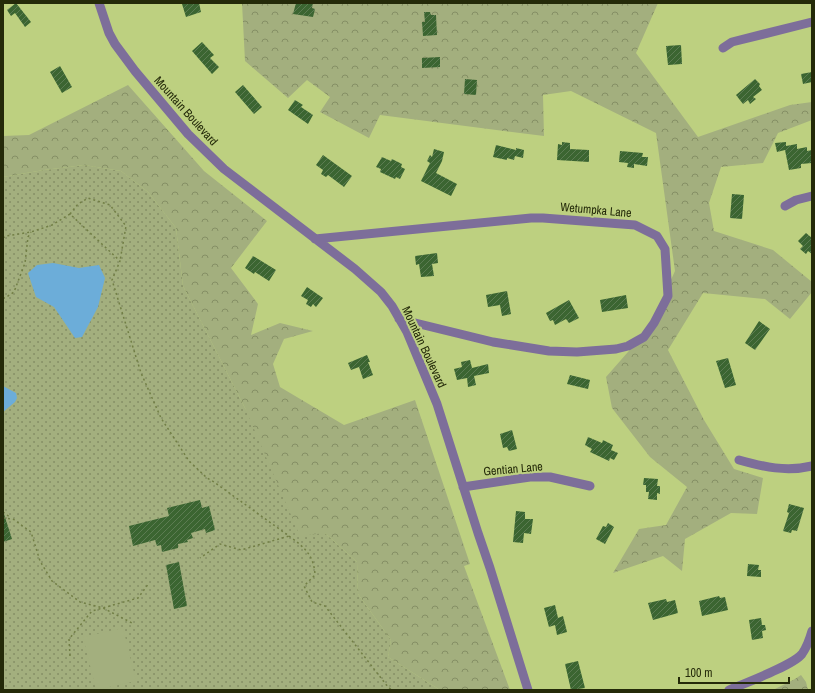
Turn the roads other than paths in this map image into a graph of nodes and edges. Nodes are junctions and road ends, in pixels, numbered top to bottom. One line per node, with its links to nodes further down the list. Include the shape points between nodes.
1 (99, 3): 6 (street, Mountain Boulevard, via 115,44 188,134 224,169)
2 (812, 22): 3 (street, via 732,42)
3 (723, 48)
4 (812, 196): 5 (street)
5 (785, 206)
6 (315, 239): 7 (street, Mountain Boulevard, via 381,292); 7 (street, Wetumpka Lane, via 543,218 635,225 657,236 665,249 668,296 644,337 628,346 577,352 550,351 493,342)
7 (399, 319): 10 (street, Mountain Boulevard, via 407,332 436,404)
8 (739, 460): 9 (street, via 790,470)
9 (812, 466)
10 (462, 486): 11 (street, Gentian Lane, via 530,477 550,477); 14 (street, Mountain Boulevard)
11 (590, 486)
12 (812, 631): 13 (street)
13 (810, 643): 15 (street, via 795,660)
14 (528, 690)
15 (729, 690)

